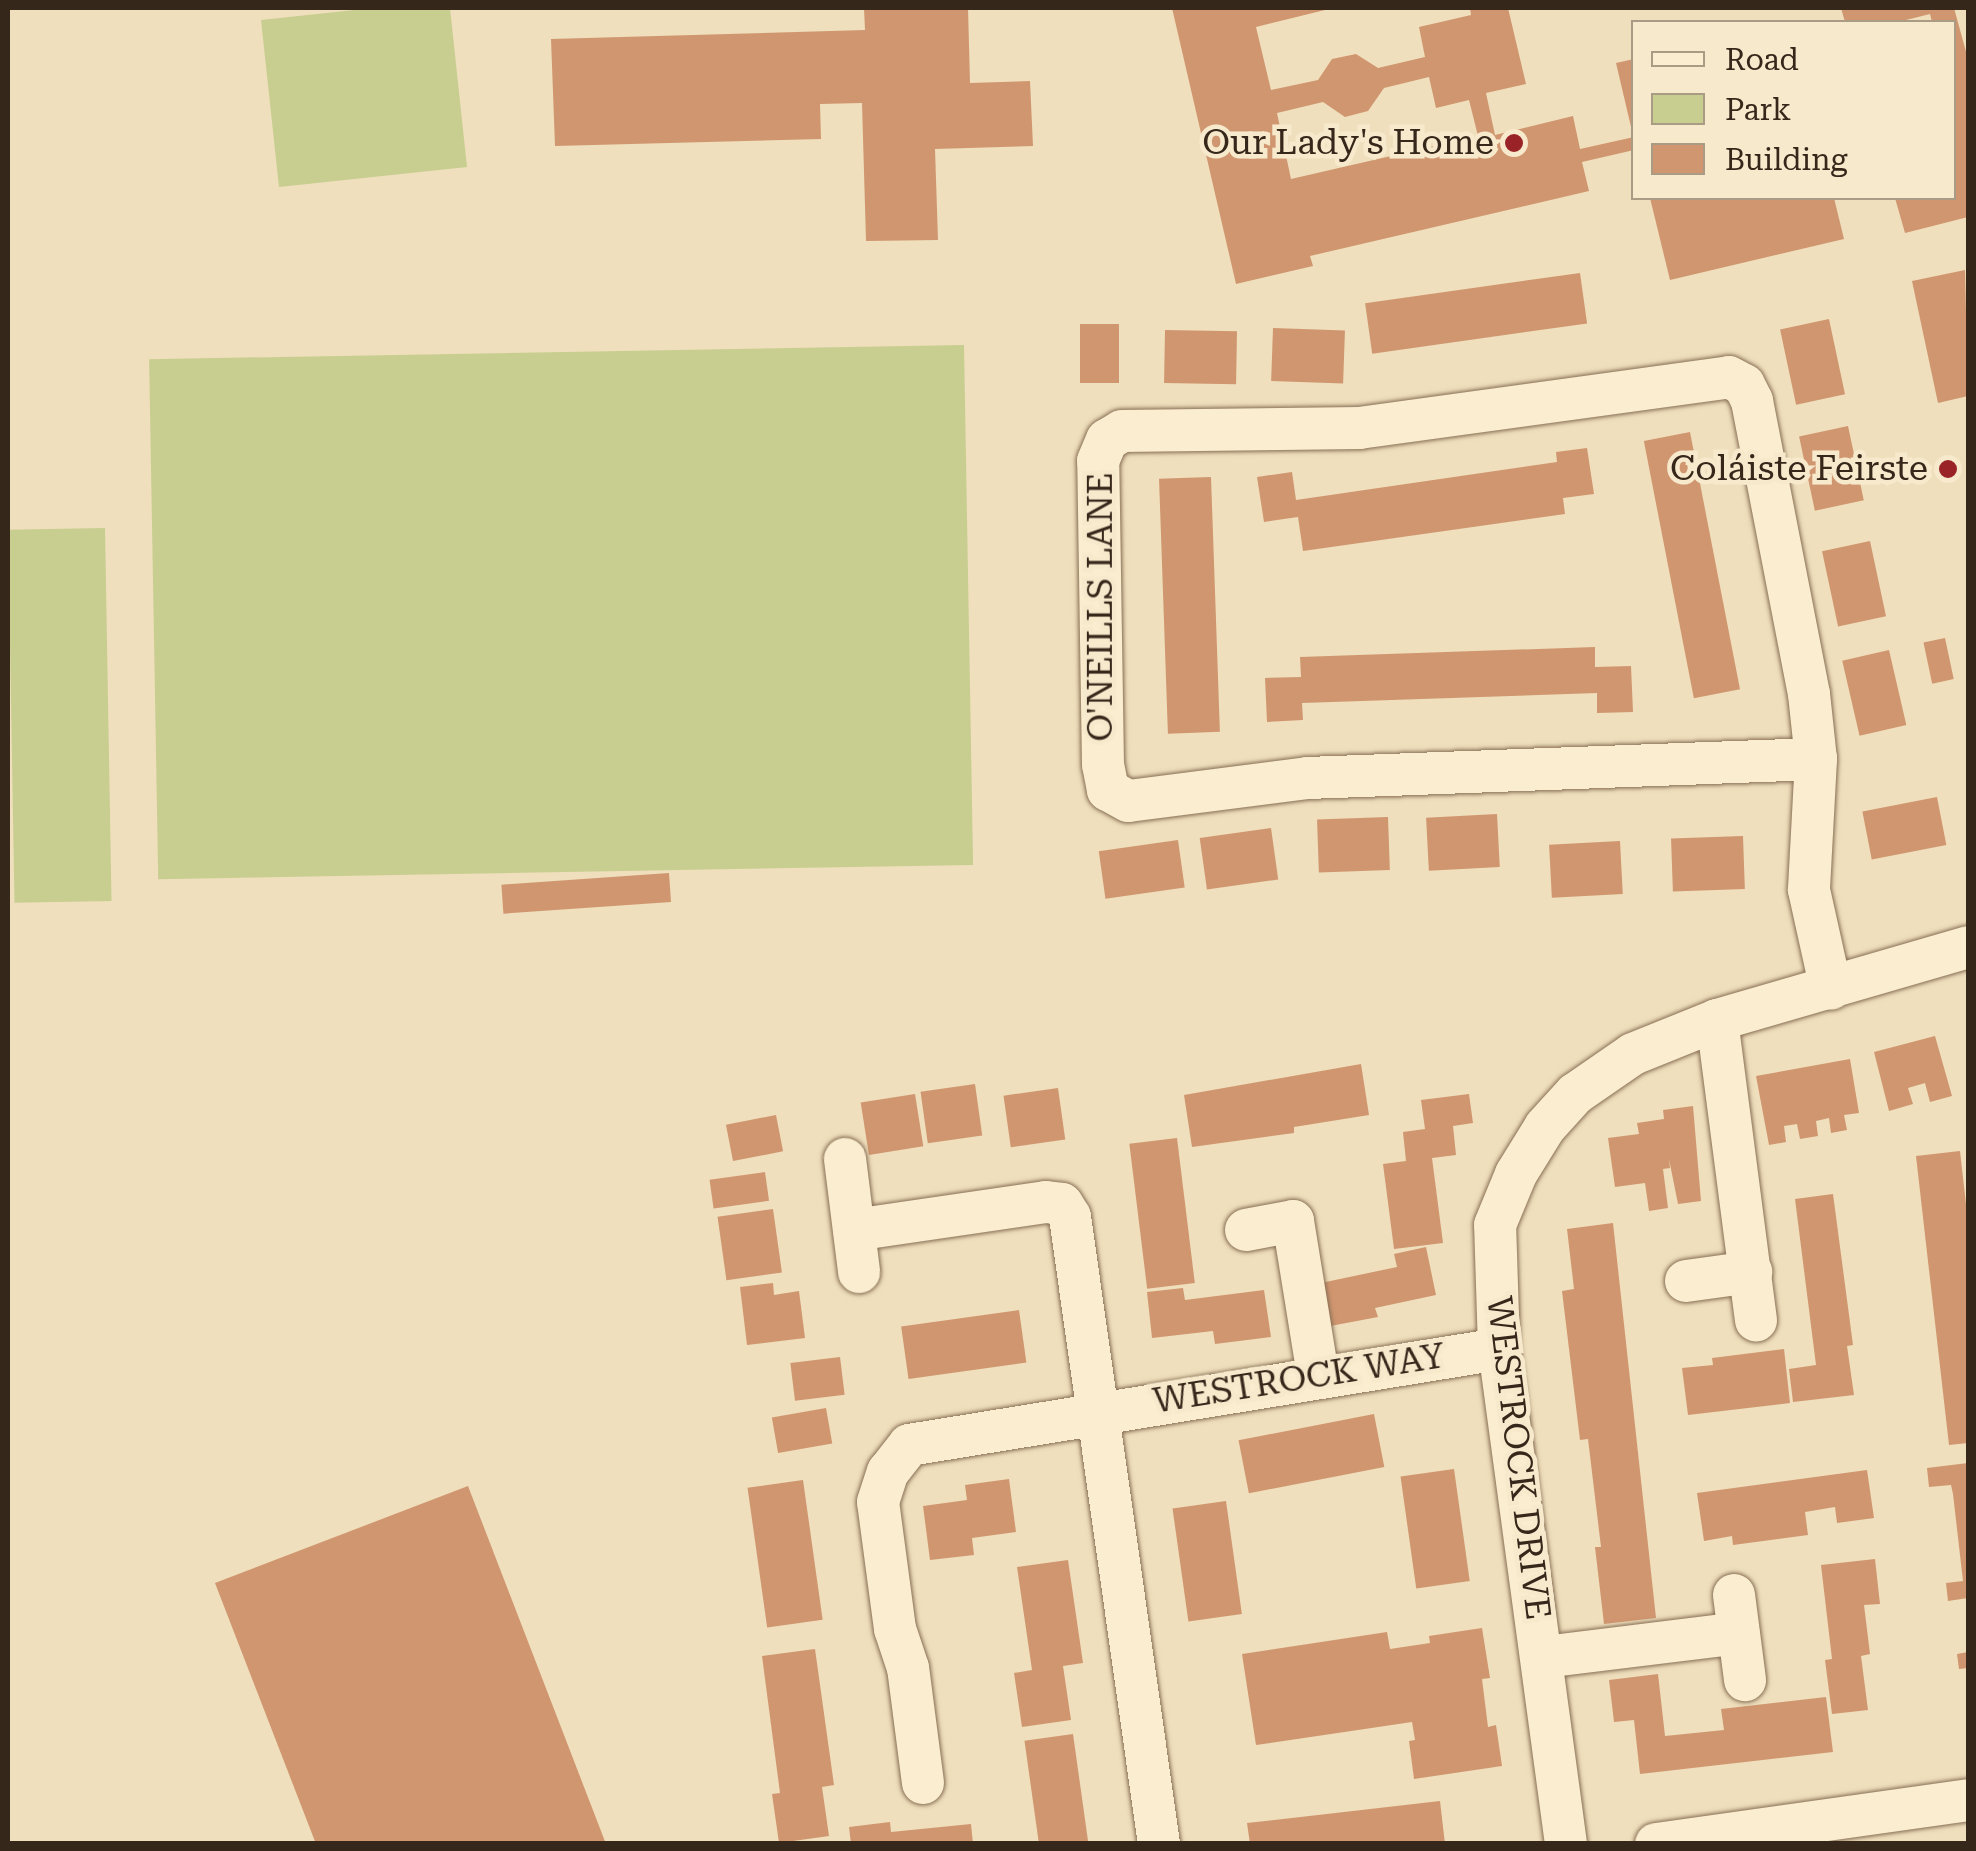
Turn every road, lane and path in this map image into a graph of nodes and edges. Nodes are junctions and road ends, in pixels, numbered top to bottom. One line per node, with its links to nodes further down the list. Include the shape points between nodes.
1 (1816, 759): 1 (street, O'NEILLS LANE, via 1308,778 1128,802 1108,790 1103,765 1098,461 1107,440 1122,431 1359,428 1729,377 1744,384 1752,402); 3 (street, O'NEILLS LANE, via 1809,890)
2 (1968, 948): 3 (street, WESTROCK DRIVE)
3 (1831, 989): 4 (street, WESTROCK DRIVE)
4 (1718, 1020): 9 (street); 12 (street, WESTROCK DRIVE, via 1633,1054 1575,1094 1545,1126 1495,1225)
5 (845, 1159): 6 (street)
6 (854, 1230): 8 (street); 14 (street, via 1062,1204 1070,1217)
7 (1246, 1230): 13 (street, via 1292,1221)
8 (859, 1272)
9 (1751, 1272): 10 (street); 11 (street)
10 (1686, 1281)
11 (1756, 1320)
12 (1499, 1348): 13 (street, WESTROCK WAY); 15 (street, WESTROCK DRIVE)
13 (1318, 1376): 14 (street, WESTROCK WAY)
14 (1100, 1410): 17 (street, WESTROCK WAY, via 909,1445 888,1472 878,1502); 19 (street)
15 (1544, 1656): 16 (street, via 1737,1614); 20 (street, WESTROCK DRIVE)
16 (1745, 1680)
17 (922, 1783)
18 (1968, 1800): 21 (street)
19 (1159, 1844)
20 (1566, 1844)
21 (1656, 1844)

